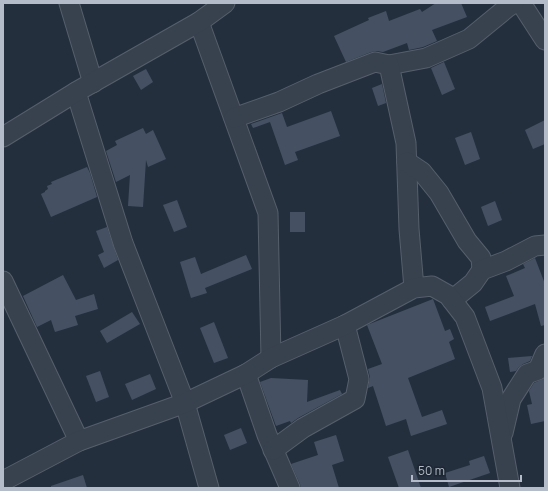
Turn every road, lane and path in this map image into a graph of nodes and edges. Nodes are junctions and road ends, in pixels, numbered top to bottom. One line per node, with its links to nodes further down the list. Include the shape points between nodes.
1 (69, 3): 8 (street)
2 (225, 3): 5 (street)
3 (514, 3): 7 (street, via 469,39 426,58)
4 (521, 3): 6 (street)
5 (199, 22): 8 (street); 10 (street)
6 (545, 40)
7 (389, 65): 10 (street, via 375,62); 12 (street, via 406,143)
8 (93, 83): 9 (street)
9 (76, 92): 11 (street); 22 (street, via 123,243)
10 (234, 118): 20 (street, via 268,213)
11 (3, 137)
12 (407, 162): 14 (street, via 422,172 440,193 467,241 480,258); 16 (street)
13 (545, 245): 14 (street, via 535,246)
14 (482, 270): 17 (street, via 473,283)
15 (3, 281): 24 (street)
16 (414, 288): 17 (street, via 432,286); 18 (street)
17 (452, 300): 23 (street, via 466,317 492,388)
18 (345, 325): 20 (street); 25 (street, via 359,379 355,399 303,428)
19 (545, 354): 23 (street, via 538,370 527,374 511,399)
20 (271, 358): 21 (street)
21 (246, 374): 22 (street); 25 (street)
22 (184, 403): 24 (street); 27 (street)
23 (502, 440): 29 (street)
24 (79, 441): 26 (street)
25 (273, 450): 28 (street)
26 (3, 481)
27 (209, 488)
28 (290, 488)
29 (510, 488)

